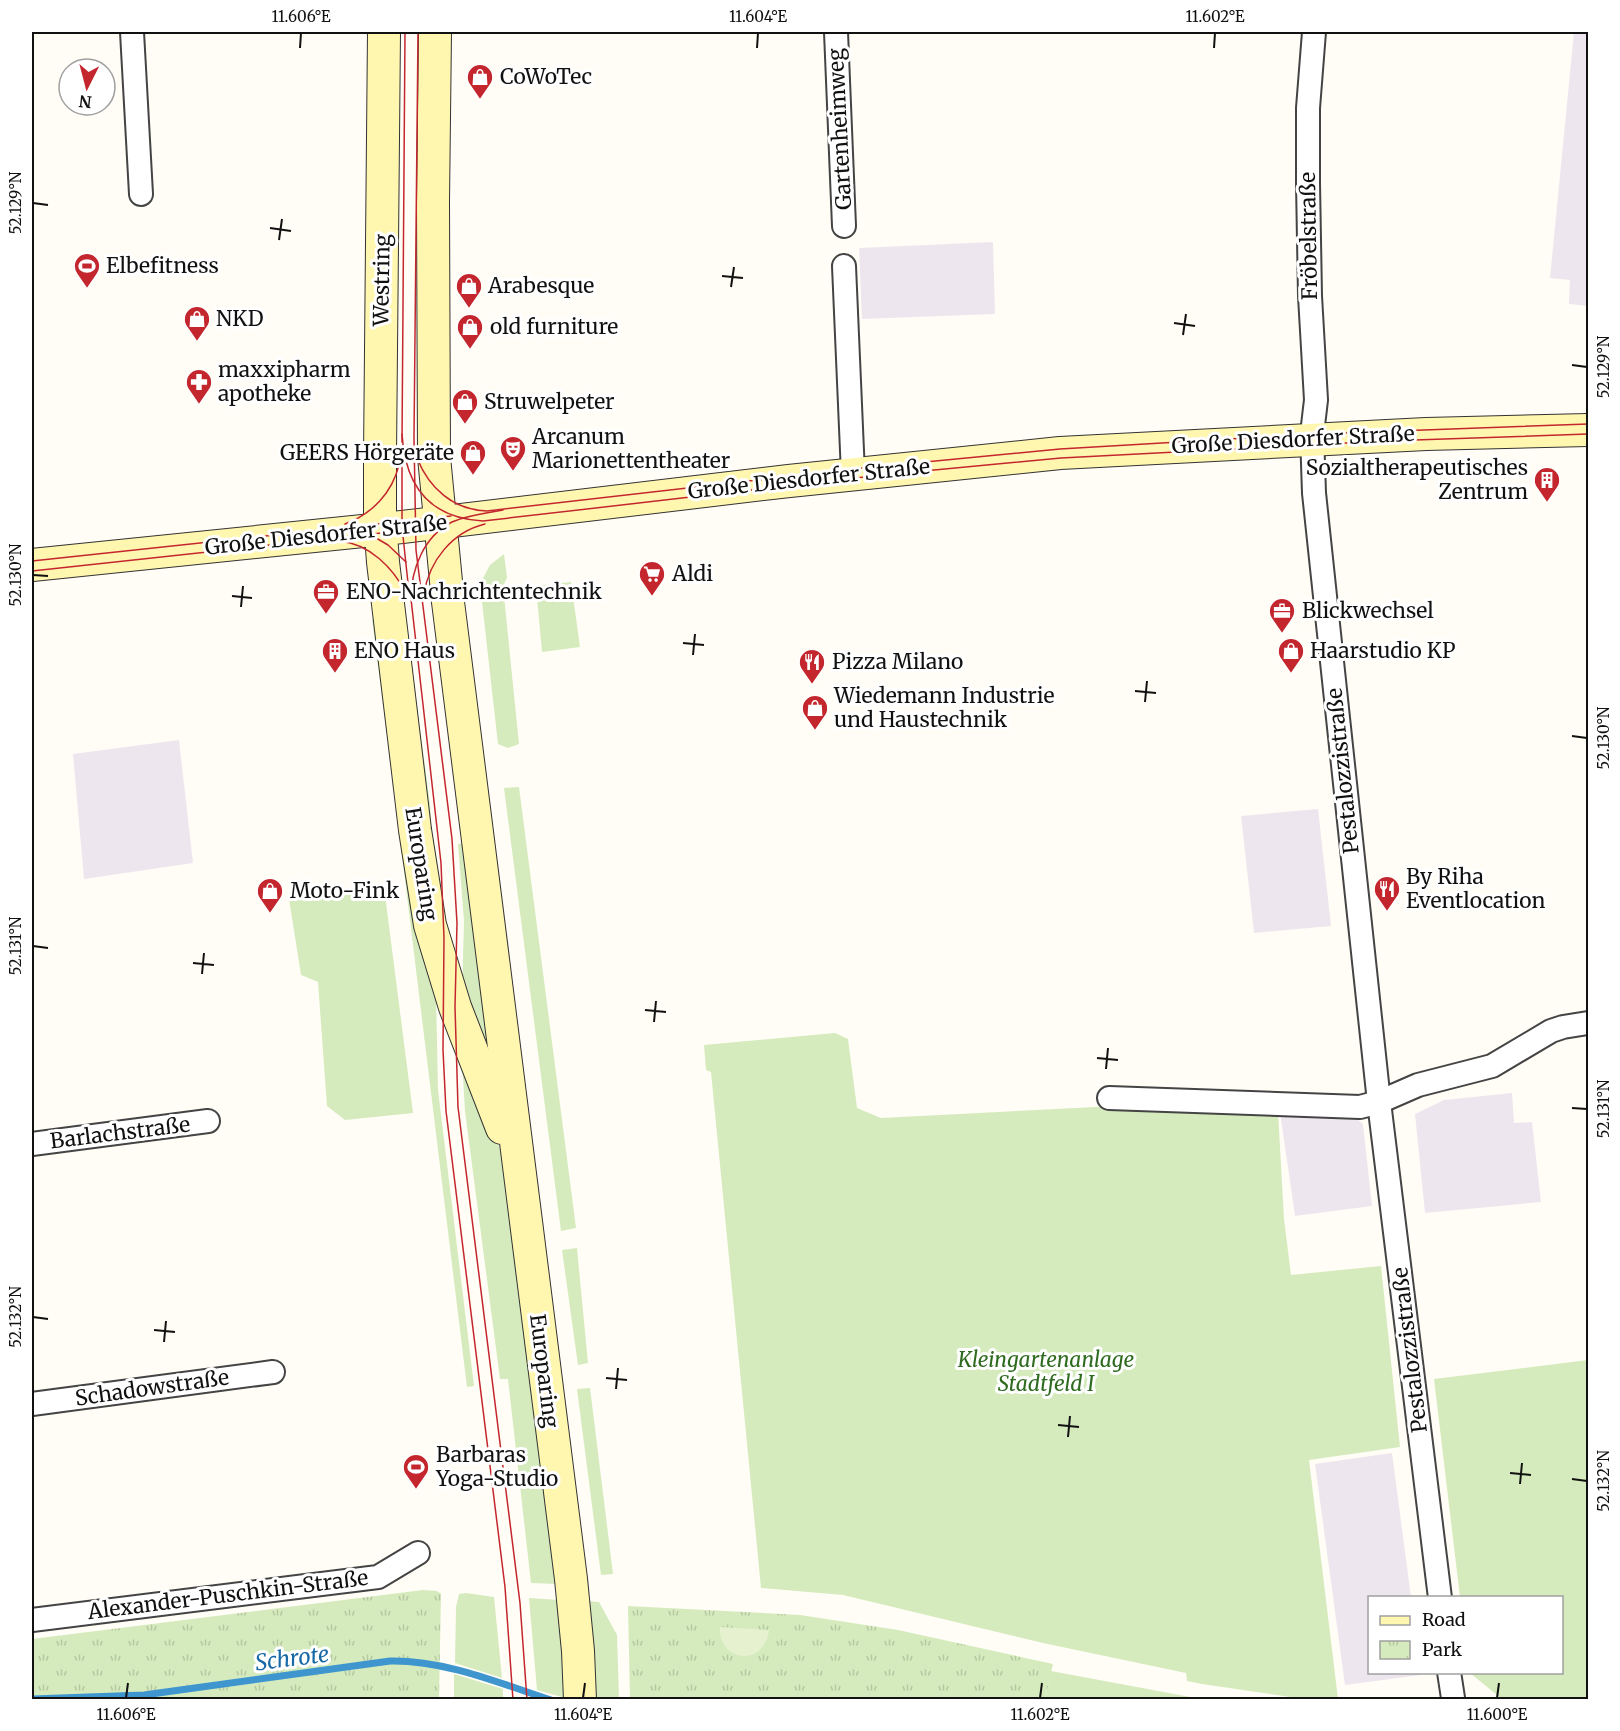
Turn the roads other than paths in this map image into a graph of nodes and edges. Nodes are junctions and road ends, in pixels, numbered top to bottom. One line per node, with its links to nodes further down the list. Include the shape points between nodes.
1 (132, 32): 6 (street)
2 (384, 32): 13 (main road, Westring)
3 (435, 32): 12 (main road, via 433,396)
4 (836, 32): 7 (street, Gartenheimweg)
5 (1314, 32): 10 (street, Fröbelstraße, via 1308,108 1310,296 1316,400)
6 (141, 194)
7 (844, 226)
8 (844, 266): 11 (street)
9 (1588, 430): 10 (main road, Große Diesdorfer Straße)
10 (1312, 440): 11 (main road, Große Diesdorfer Straße, via 1060,453); 17 (street, Pestalozzistraße, via 1315,504)
11 (853, 474): 12 (main road, Große Diesdorfer Straße)
12 (440, 522): 13 (main road, Große Diesdorfer Straße); 20 (main road, Europaring)
13 (381, 529): 14 (main road, Große Diesdorfer Straße); 20 (main road, Europaring, via 412,811 430,925 455,1007)
14 (32, 565)
15 (1588, 1023): 17 (street, via 1551,1031 1492,1066 1418,1085)
16 (1109, 1098): 17 (street, via 1352,1108)
17 (1379, 1102): 24 (street, Pestalozzistraße)
18 (208, 1121): 19 (street, Barlachstraße)
19 (32, 1144)
20 (521, 1185): 27 (main road, Europaring, via 571,1579)
21 (273, 1372): 22 (street, Schadowstraße)
22 (32, 1404)
23 (418, 1553): 25 (street, Alexander-Puschkin-Straße, via 378,1577)
24 (1440, 1596)
25 (32, 1620)
26 (1449, 1674): 28 (street)
27 (580, 1694)
28 (1453, 1698)

